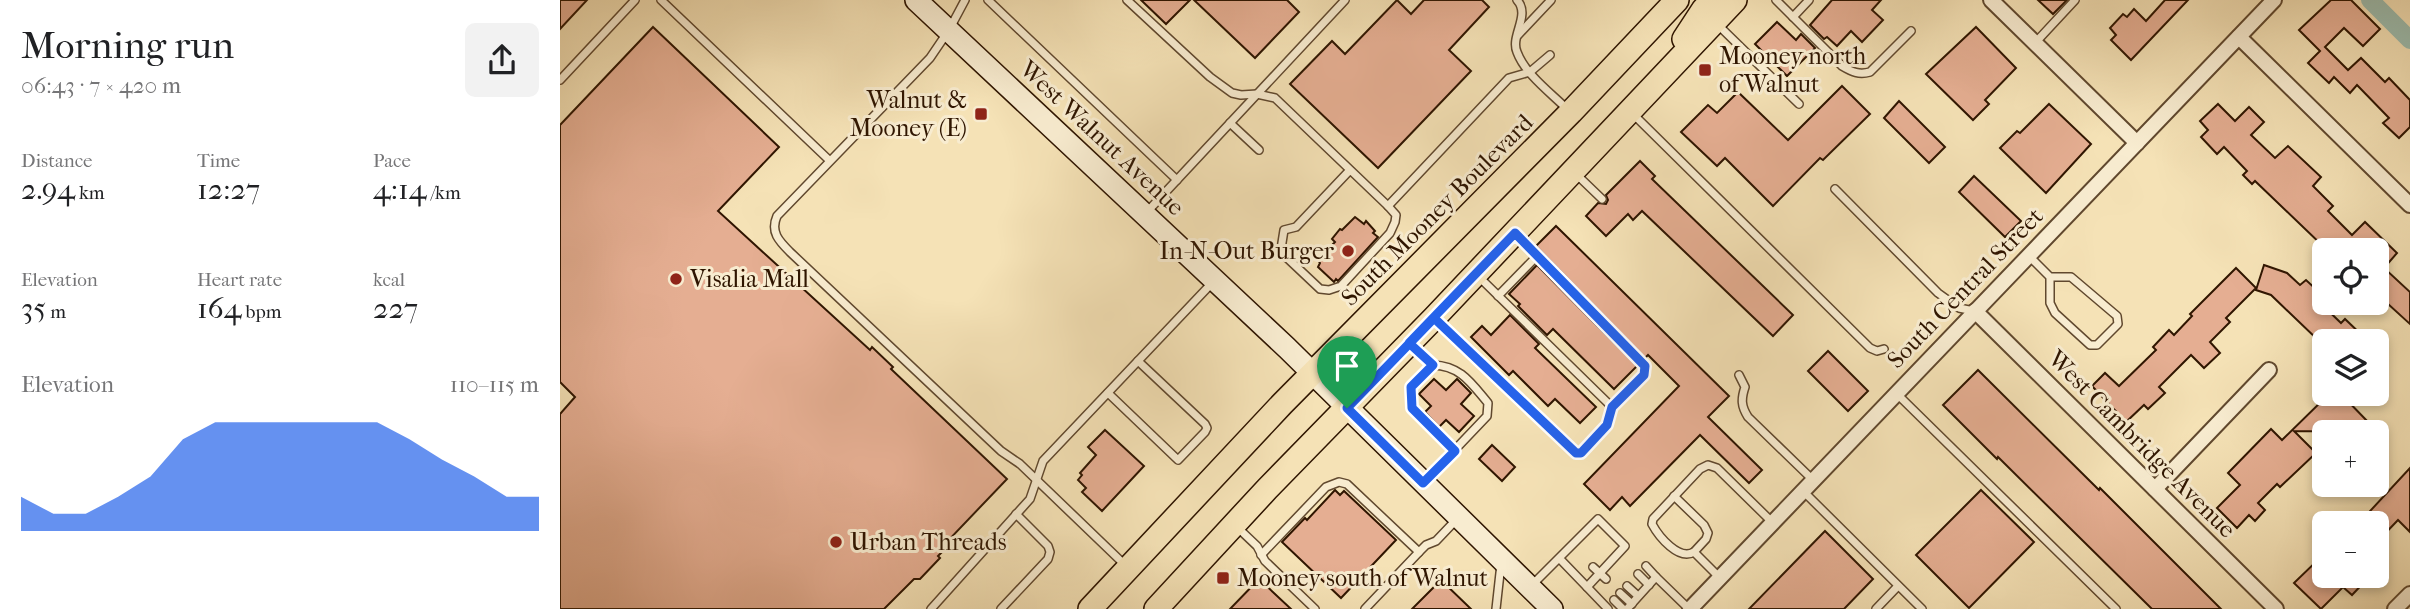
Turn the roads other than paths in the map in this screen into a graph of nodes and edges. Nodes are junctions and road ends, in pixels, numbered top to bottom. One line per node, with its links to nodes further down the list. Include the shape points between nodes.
1 (635, 0): 26 (lane)
2 (661, 0): 34 (lane)
3 (916, 0): 19 (main road, West Walnut Avenue)
4 (965, 0): 19 (lane)
5 (988, 0): 37 (lane)
6 (1127, 0): 27 (lane, via 1232,93)
7 (1345, 0): 27 (lane)
8 (1517, 0): 21 (lane, via 1522,11)
9 (1551, 0): 21 (lane)
10 (1677, 0): 30 (main road, South Mooney Boulevard)
11 (1735, 0): 17 (main road)
12 (1776, 0): 18 (lane)
13 (1809, 0): 18 (lane)
14 (2075, 0): 23 (lane)
15 (2274, 0): 22 (street, South Central Street)
16 (1998, 2): 23 (street)
17 (1710, 11): 28 (lane); 29 (main road, via 1657,83)
18 (1793, 17): 20 (lane, via 1842,66 1861,74 1870,72)
19 (949, 30): 34 (lane, via 930,58); 42 (main road, West Walnut Avenue)
20 (1911, 31)
21 (1518, 35): 25 (lane, via 1515,48)
22 (2239, 37): 32 (street, South Central Street); 40 (street)
23 (2035, 44): 32 (street)
24 (1550, 55): 25 (lane)
25 (1530, 72): 30 (lane); 41 (lane, via 1509,78)
26 (560, 80)
27 (1257, 94): 31 (lane); 35 (lane, via 1275,98)
28 (1800, 104)
29 (1630, 111): 36 (main road); 53 (lane, via 1870,348)
30 (1571, 113): 57 (main road, South Mooney Boulevard)
31 (1230, 122): 33 (lane); 37 (lane)
32 (2137, 143): 45 (street, South Central Street)
33 (1259, 150)
34 (829, 160): 64 (lane, via 777,216 773,225 779,242 1001,451)
35 (1350, 170): 41 (lane); 41 (lane, via 1296,227 1284,230 1284,255 1320,289 1341,286 1390,233 1396,215)
36 (1573, 171): 39 (lane); 43 (main road)
37 (1177, 180): 42 (lane)
38 (1835, 189): 50 (lane, via 1938,293 1959,308)
39 (1602, 199)
40 (2410, 205)
41 (1388, 206)
42 (1145, 214): 48 (main road, West Walnut Avenue)
43 (1515, 233): 44 (lane); 46 (main road)
44 (1537, 256): 49 (lane); 61 (lane, via 1645,366 1644,375)
45 (2028, 256): 47 (lane); 50 (street, South Central Street)
46 (1476, 274): 49 (lane); 51 (main road)
47 (2050, 277): 47 (lane, via 2050,303 2055,313 2090,345 2097,345 2118,324 2117,316 2071,277)
48 (1215, 280): 54 (lane); 57 (main road, West Walnut Avenue)
49 (1498, 296): 61 (lane)
50 (1975, 311): 60 (street, South Central Street); 67 (street, West Cambridge Avenue)
51 (1434, 318): 52 (main road); 61 (lane, via 1576,453 1607,425)
52 (1409, 343): 55 (lane); 62 (main road)
53 (1884, 349)
54 (1138, 361): 59 (lane); 59 (lane, via 1205,424 1205,432 1178,460)
55 (1433, 365): 63 (lane, via 1411,387 1412,408); 63 (lane, via 1448,365 1465,376 1488,403 1488,416)
56 (2269, 370): 67 (street)
57 (1312, 374): 62 (main road, West Walnut Avenue); 89 (main road, South Mooney Boulevard)
58 (1739, 375): 66 (lane, via 1745,387 1742,408)
59 (1108, 393): 64 (lane, via 1043,461)
60 (1897, 393): 66 (street, South Central Street); 116 (lane)
61 (1612, 407)
62 (1347, 408): 65 (main road, West Walnut Avenue); 72 (main road)
63 (1455, 451): 65 (lane)
64 (1037, 479): 69 (lane, via 1030,499); 89 (lane)
65 (1423, 483): 70 (main road, West Walnut Avenue)
66 (1808, 485): 71 (street, South Central Street); 96 (lane)
67 (2155, 489): 117 (street, West Cambridge Avenue)
68 (1674, 496): 71 (lane, via 1708,465 1717,468); 79 (lane, via 1708,533); 79 (lane, via 1651,524 1683,555)
69 (1016, 514): 104 (lane); 105 (lane, via 1050,552)
70 (1458, 518): 77 (lane); 84 (main road, West Walnut Avenue)
71 (1772, 522): 92 (street, South Central Street)
72 (1234, 524): 82 (lane); 107 (main road)
73 (1584, 532): 74 (lane); 75 (lane); 76 (lane, via 1598,519)
74 (1591, 539)
75 (1571, 546): 78 (lane); 83 (lane)
76 (1625, 546): 81 (lane); 86 (lane)
77 (1419, 552): 82 (lane, via 1347,484 1339,482 1326,487); 109 (lane)
78 (1577, 552)
79 (1694, 552): 92 (lane)
80 (1606, 553): 86 (lane)
81 (1632, 553)
82 (1261, 555): 108 (lane)
83 (1559, 558): 97 (lane); 98 (lane)
84 (1502, 560): 97 (main road, West Walnut Avenue); 110 (lane)
85 (1625, 561): 86 (lane)
86 (1613, 563): 93 (lane)
87 (1646, 566): 91 (lane)
88 (1593, 567): 93 (lane)
89 (1128, 568): 106 (main road, South Mooney Boulevard)
90 (1638, 574): 94 (lane)
91 (1657, 577): 94 (lane); 113 (lane)
92 (1720, 578): 113 (street, South Central Street)
93 (1600, 579): 98 (lane)
94 (1649, 585): 101 (lane)
95 (1627, 586): 101 (lane)
96 (1898, 586): 114 (lane); 115 (lane)
97 (1529, 587): 111 (main road, West Walnut Avenue)
98 (1587, 587): 112 (lane)
99 (1620, 593): 103 (lane)
100 (2410, 594): 118 (street)
101 (1638, 596): 103 (lane)
102 (1614, 600): 103 (lane)
103 (1627, 607)
104 (931, 609)
105 (1001, 609)
106 (1090, 609)
107 (1156, 609)
108 (1315, 609)
109 (1365, 609)
110 (1496, 609)
111 (1552, 609)
112 (1608, 609)
113 (1690, 609)
114 (1875, 609)
115 (1922, 609)
116 (2116, 609)
117 (2276, 609)
118 (2395, 609)

